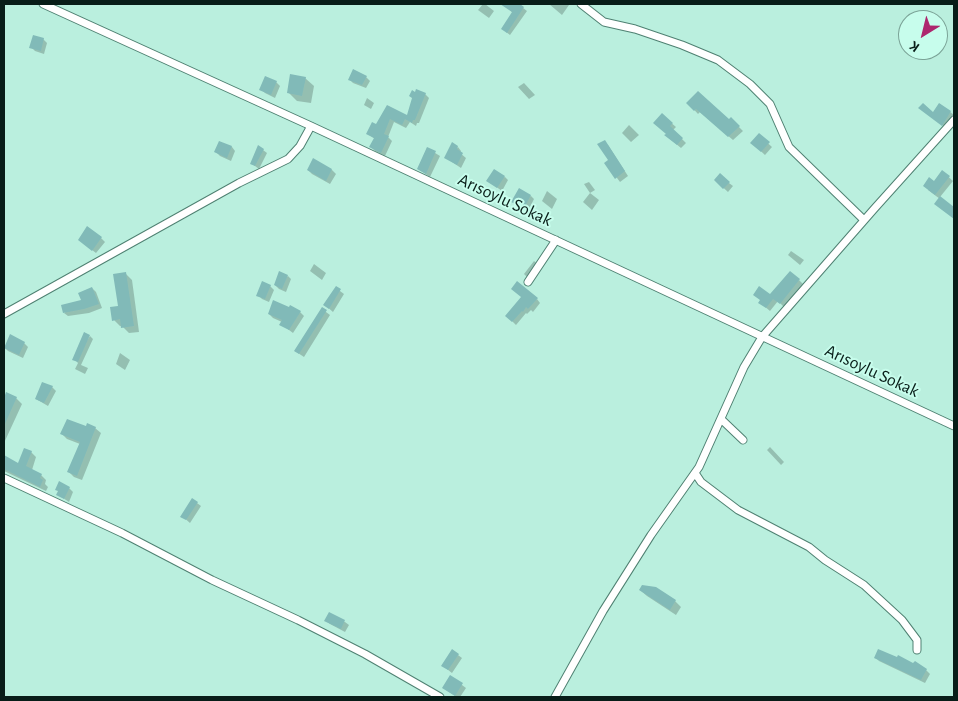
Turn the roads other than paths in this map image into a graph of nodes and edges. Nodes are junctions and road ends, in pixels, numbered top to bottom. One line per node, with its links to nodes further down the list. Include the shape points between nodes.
1 (43, 4): 4 (street, Arısoylu Sokak)
2 (581, 4): 5 (street, via 604,22 682,45 718,60 750,84 770,104 789,147)
3 (954, 120): 5 (street)
4 (311, 126): 6 (street, Arısoylu Sokak); 8 (street, via 288,159)
5 (864, 220): 9 (street)
6 (556, 240): 7 (street); 9 (street, Arısoylu Sokak)
7 (528, 282)
8 (4, 314)
9 (762, 337): 10 (street, via 744,367); 11 (street, Arısoylu Sokak)
10 (721, 419): 12 (street); 13 (street)
11 (954, 426)
12 (743, 440)
13 (695, 473): 15 (street, via 701,482 738,510 809,547 864,585 902,620 917,640); 17 (street, via 603,611)
14 (4, 478): 16 (street, via 298,620)
15 (917, 650)
16 (440, 697)
17 (555, 697)

